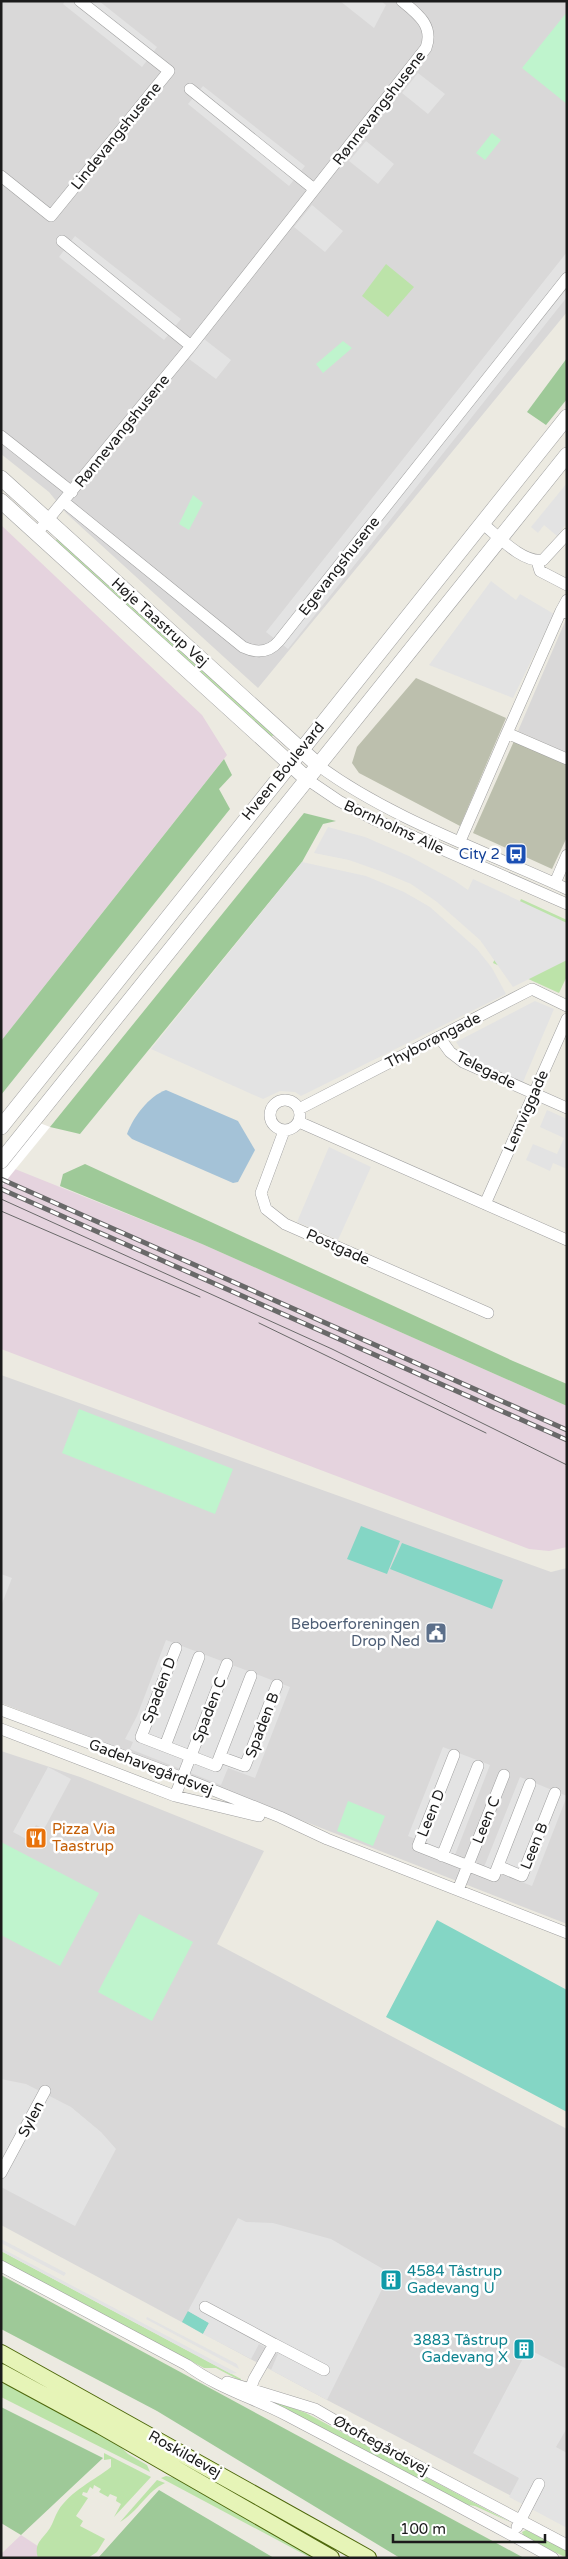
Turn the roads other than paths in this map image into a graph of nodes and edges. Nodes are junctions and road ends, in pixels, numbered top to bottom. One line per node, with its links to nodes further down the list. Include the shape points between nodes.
1 (80, 1): 4 (street, Lindevangshusene, via 169,71 51,216)
2 (402, 1): 5 (street, Rønnevangshusene, via 427,26 426,48)
3 (190, 90): 5 (street)
4 (1, 176)
5 (314, 189): 8 (street, Rønnevangshusene)
6 (62, 242): 8 (street)
7 (567, 278): 15 (street, Egevangshusene, via 284,635 268,650 252,651 243,647)
8 (191, 346): 13 (street, Rønnevangshusene)
9 (567, 417): 17 (street, Hveen Boulevard)
10 (1, 436): 13 (street, Rønnevangshusene)
11 (567, 455): 20 (street, Hveen Boulevard)
12 (1, 478): 16 (street, Høje Taastrup Vej)
13 (72, 492): 15 (street, Rønnevangshusene)
14 (1, 501): 18 (street, Høje Taastrup Vej)
15 (64, 502): 16 (street, Rønnevangshusene)
16 (48, 521): 18 (street, Rønnevangshusene); 25 (street, Høje Taastrup Vej)
17 (482, 523): 20 (street); 25 (street, Hveen Boulevard)
18 (37, 533): 27 (street, Høje Taastrup Vej)
19 (567, 534): 21 (street, via 544,560)
20 (500, 538): 21 (street, via 526,558); 28 (street, Hveen Boulevard)
21 (537, 561): 22 (street, via 540,571)
22 (567, 586)
23 (565, 608): 24 (street)
24 (507, 733): 26 (street); 30 (street)
25 (300, 750): 27 (street, Hveen Boulevard); 28 (street, Høje Taastrup Vej)
26 (567, 760)
27 (289, 764): 29 (street, Høje Taastrup Vej); 42 (street, Hveen Boulevard)
28 (318, 766): 29 (street, Hveen Boulevard); 30 (street, Bornholms Alle, via 348,787)
29 (308, 780): 34 (street, Bornholms Alle, via 373,819); 44 (street, Hveen Boulevard)
30 (460, 841): 32 (street, Bornholms Alle)
31 (567, 855): 32 (street)
32 (555, 883): 33 (street, Bornholms Alle)
33 (567, 889)
34 (567, 904)
35 (567, 1006): 37 (street, Thyborøngade, via 532,989)
36 (567, 1019): 38 (street, Lemviggade)
37 (439, 1037): 38 (street, Telegade, via 463,1062); 40 (street, Thyborøngade)
38 (534, 1093): 39 (street, Telegade); 45 (street, Lemviggade)
39 (567, 1108)
40 (299, 1109): 41 (street); 43 (street, via 286,1100 279,1101 272,1108 272,1123)
41 (299, 1122): 43 (street, via 293,1129); 45 (street)
42 (1, 1128)
43 (284, 1131): 47 (street, Postgade, via 261,1193 266,1209 285,1224)
44 (1, 1161)
45 (485, 1204): 46 (street)
46 (567, 1240)
47 (488, 1314)
48 (176, 1648): 55 (street, Spaden D, via 141,1737)
49 (199, 1657): 55 (street, Spaden D)
50 (227, 1664): 57 (street, Spaden C)
51 (251, 1676): 58 (street, Spaden B)
52 (277, 1685): 58 (street, Spaden B, via 245,1766)
53 (1, 1710): 61 (street, Gadehavegårdsvej)
54 (1, 1729): 64 (street, Gadehavegårdsvej)
55 (165, 1746): 57 (street, Spaden D)
56 (454, 1755): 66 (street, Leen D, via 418,1846)
57 (192, 1757): 58 (street, Spaden B, via 216,1766); 61 (street, Spaden C)
58 (220, 1757)
59 (478, 1766): 66 (street, Leen D)
60 (504, 1775): 67 (street, Leen C)
61 (183, 1778): 64 (street, Spaden C); 65 (street, Gadehavegårdsvej)
62 (530, 1784): 68 (street, Leen B)
63 (555, 1793): 68 (street, Leen B, via 522,1876)
64 (175, 1796): 65 (street, Gadehavegårdsvej)
65 (300, 1827): 69 (street, Gadehavegårdsvej)
66 (442, 1856): 67 (street, Leen D)
67 (468, 1866): 68 (street, Leen B, via 494,1876); 69 (street, Leen C)
68 (498, 1866)
69 (458, 1890): 70 (street, Gadehavegårdsvej)
70 (567, 1933)
71 (46, 2091): 72 (street, Sylen)
72 (1, 2173)
73 (1, 2266): 79 (street, Øtoftegårdsvej, via 187,2365)
74 (205, 2307): 75 (street)
75 (274, 2344): 77 (street); 79 (street)
76 (1, 2353): 85 (main road, Roskildevej)
77 (324, 2370)
78 (1, 2372): 84 (main road, Roskildevej)
79 (249, 2394): 81 (street, Øtoftegårdsvej, via 315,2409); 82 (street, Øtoftegårdsvej)
80 (539, 2484): 81 (street)
81 (520, 2520): 82 (street); 83 (street, Øtoftegårdsvej)
82 (513, 2535): 86 (street, Øtoftegårdsvej)
83 (567, 2545)
84 (330, 2558)
85 (368, 2558)
86 (553, 2558)

